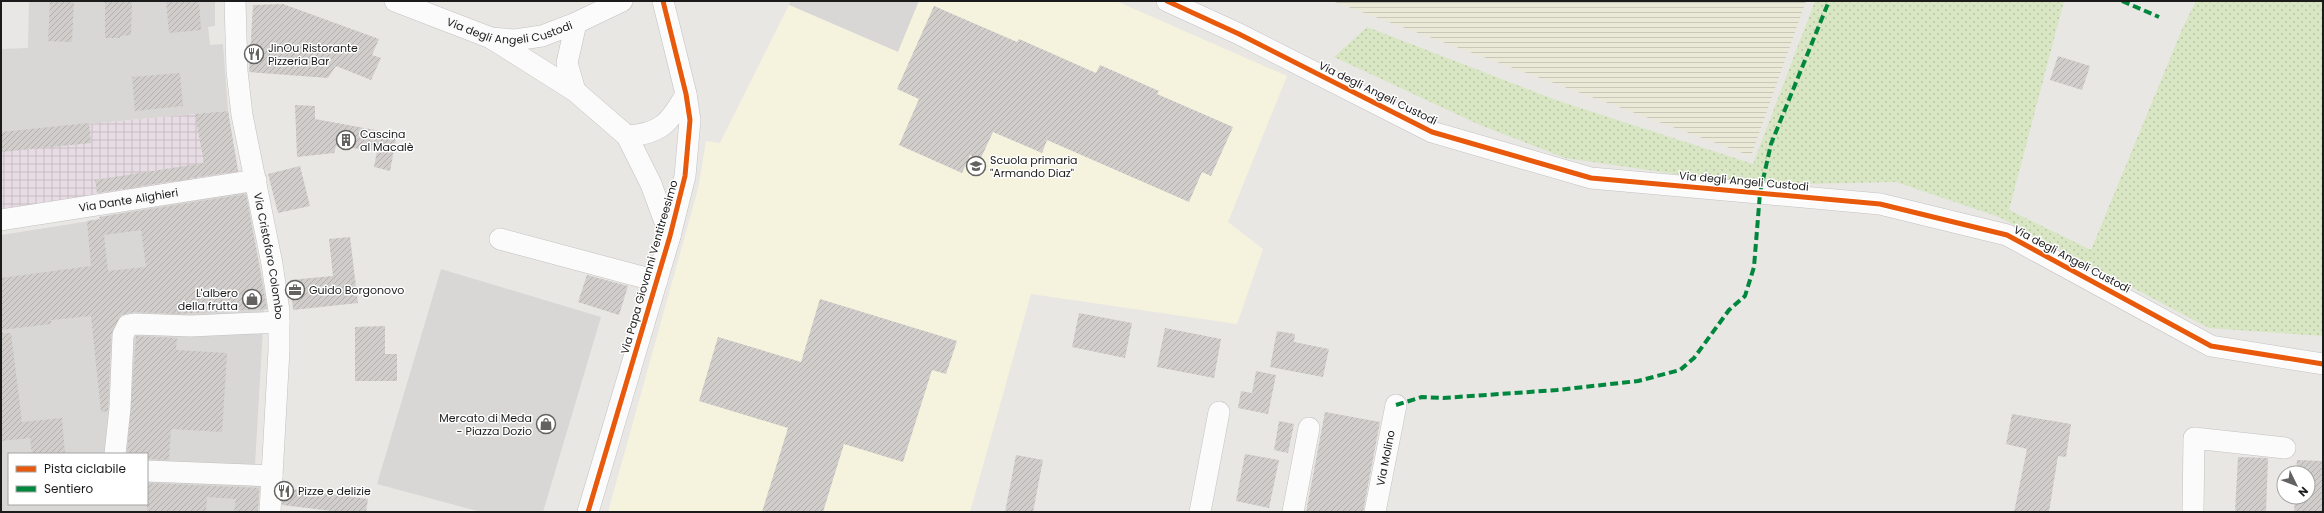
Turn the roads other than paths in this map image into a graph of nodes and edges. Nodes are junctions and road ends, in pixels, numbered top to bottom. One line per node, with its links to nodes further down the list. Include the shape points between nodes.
1 (235, 1): 11 (street, Via Cristoforo Colombo, via 239,93)
2 (395, 1): 7 (street, Via degli Angeli Custodi)
3 (622, 1): 6 (street, Via degli Angeli Custodi)
4 (663, 1): 9 (street, Via Papa Giovanni Ventitreesimo)
5 (1167, 1): 17 (street, Via degli Angeli Custodi, via 1432,132 1592,178 1880,204 2007,235 2211,346)
6 (576, 23): 7 (street, Via degli Angeli Custodi, via 542,36 515,40); 8 (street, via 567,63)
7 (491, 38): 8 (street, Via Papa Giovanni Ventitreesimo)
8 (575, 91): 10 (street, Via Papa Giovanni Ventitreesimo)
9 (686, 94): 10 (street, via 665,124 646,134); 13 (street, Via Papa Giovanni Ventitreesimo, via 690,120 685,176)
10 (627, 136): 13 (street, Via Papa Giovanni Ventitreesimo, via 651,184)
11 (256, 180): 12 (street, Via Dante Alighieri); 16 (street, Via Cristoforo Colombo, via 276,288)
12 (1, 220)
13 (670, 236): 15 (street, Via Papa Giovanni Ventitreesimo)
14 (500, 240): 15 (street)
15 (657, 281): 26 (street, Via Papa Giovanni Ventitreesimo)
16 (279, 322): 22 (street, via 188,326 134,324 126,327 123,335); 24 (street, Via Cristoforo Colombo)
17 (2323, 364)
18 (1396, 405): 29 (street, Via Molino)
19 (1219, 412): 27 (street)
20 (1309, 428): 28 (street)
21 (2285, 448): 30 (street, via 2194,438)
22 (115, 453)
23 (148, 471): 24 (street)
24 (272, 476): 25 (street, Via Cristoforo Colombo)
25 (270, 512)
26 (588, 512)
27 (1200, 512)
28 (1293, 512)
29 (1375, 512)
30 (2193, 512)

